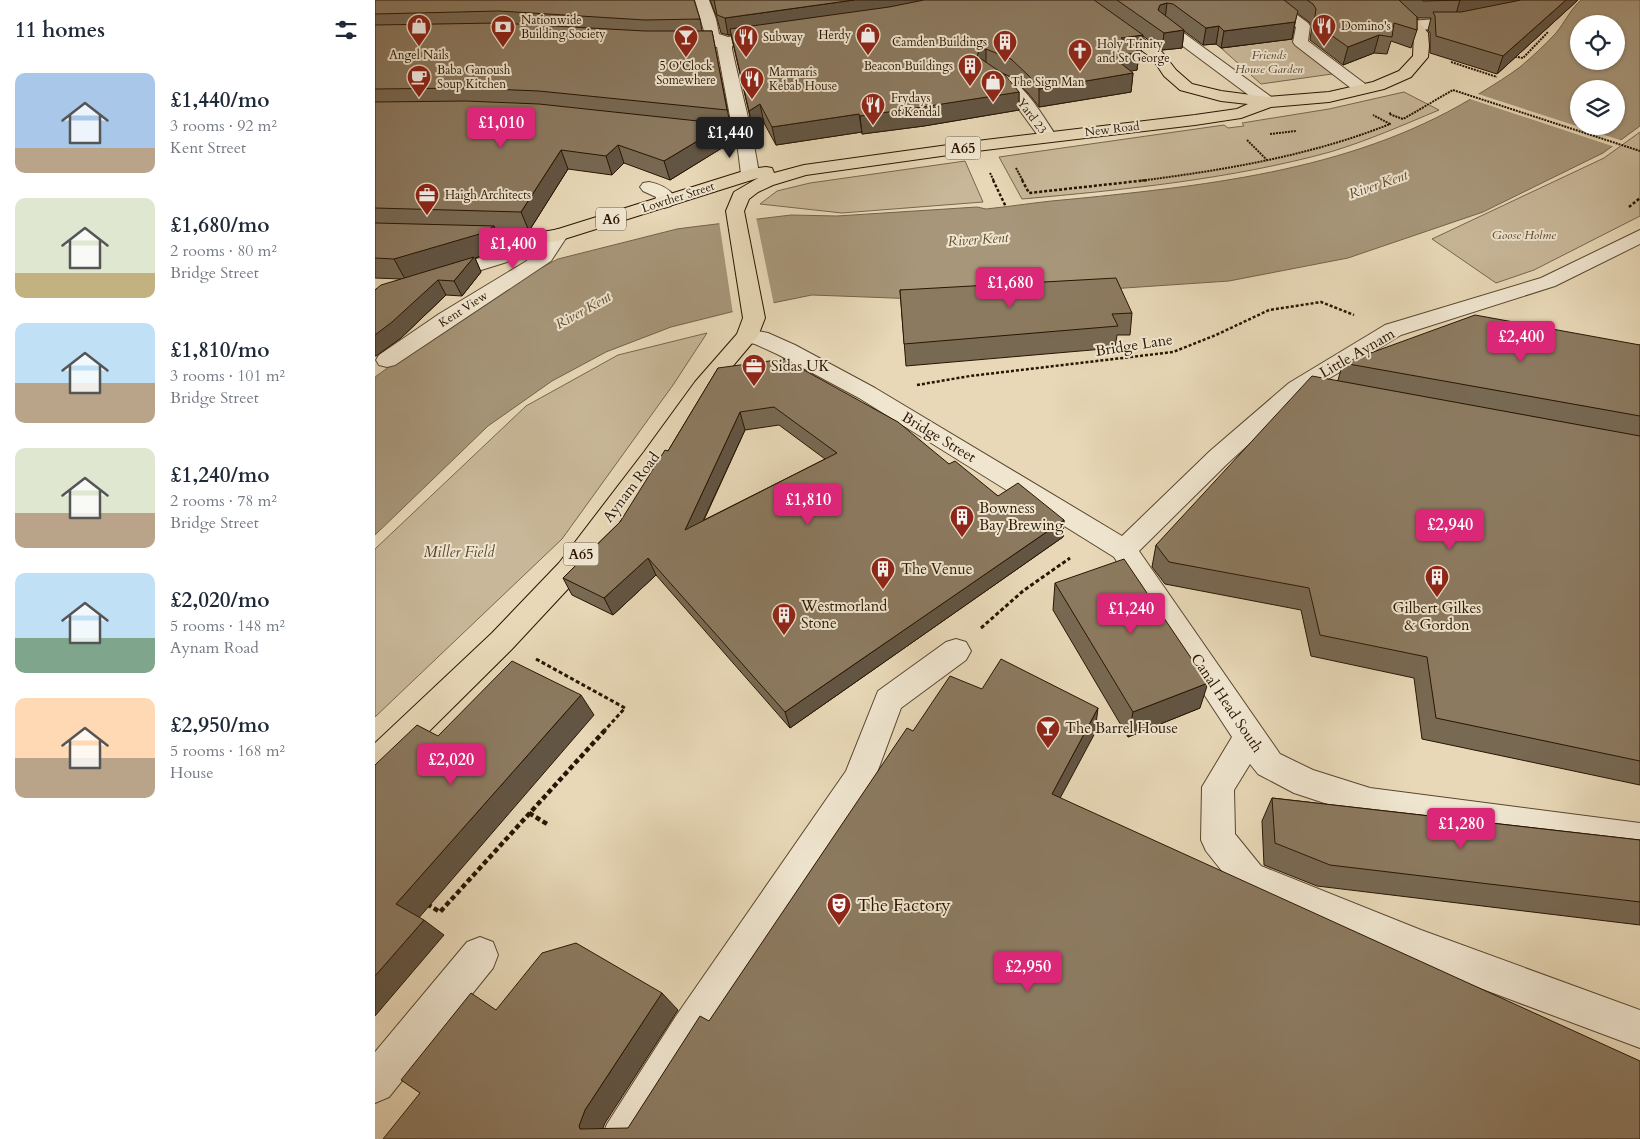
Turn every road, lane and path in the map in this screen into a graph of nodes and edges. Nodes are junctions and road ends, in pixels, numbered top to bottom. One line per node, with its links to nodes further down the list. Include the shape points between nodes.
1 (702, 0): 10 (street, via 712,36)
2 (1080, 0): 18 (highway, via 1157,56 1171,73)
3 (1269, 0): 16 (street, via 1303,26 1301,42)
4 (1385, 0): 6 (highway)
5 (1483, 18): 6 (street, via 1455,23)
6 (1414, 24): 16 (highway, New Road / A65, via 1421,33 1420,57 1405,74)
7 (1165, 26): 19 (street)
8 (1548, 32): 12 (path, via 1523,58)
9 (782, 34): 10 (street)
10 (726, 42): 11 (street); 23 (street, via 726,57)
11 (660, 43)
12 (1505, 54)
13 (1451, 62): 15 (path)
14 (987, 73): 24 (street, Yard 23, via 1000,78 1031,111)
15 (1497, 77)
16 (1362, 89): 19 (highway, New Road / A65, via 1329,97)
17 (1461, 92): 27 (path)
18 (1183, 98): 19 (highway, via 1221,96); 21 (highway)
19 (1268, 102): 21 (highway, New Road / A65, via 1241,113)
20 (1368, 113): 28 (path, via 1390,124 1327,148)
21 (1122, 127): 24 (highway, New Road / A65)
22 (679, 133): 23 (street)
23 (745, 137): 31 (street)
24 (1048, 137): 26 (highway, New Road / A65)
25 (1245, 138): 28 (path)
26 (977, 146): 30 (highway, New Road / A65); 36 (path)
27 (1640, 151)
28 (1268, 161): 29 (path, via 1141,182 1029,193)
29 (1016, 168)
30 (804, 170): 31 (highway, Lowther Street / A6); 44 (highway, New Road / A65, via 752,188 741,196 735,211)
31 (750, 174): 34 (highway, Lowther Street / A6)
32 (649, 187): 34 (street, via 665,196)
33 (1640, 198): 35 (path)
34 (664, 202): 37 (highway, Lowther Street / A6)
35 (1632, 206)
36 (1006, 207)
37 (558, 235): 41 (highway, Lowther Street / A6); 46 (street, Kent View, via 544,257 532,266)
38 (439, 236): 40 (highway, Lowther Street / A6)
39 (1640, 236): 45 (street, Little Aynam, via 1548,282)
40 (483, 238): 41 (highway, Lowther Street / A6); 42 (street, via 487,253)
41 (533, 239): 42 (street, via 500,258)
42 (477, 266): 43 (street)
43 (375, 297)
44 (751, 327): 48 (street, Bridge Street, via 760,338); 54 (highway, Aynam Road / A65, via 569,570)
45 (1393, 330): 47 (street, Little Aynam); 48 (path, Bridge Lane, via 1321,302 1269,310 1173,352 970,376)
46 (387, 360)
47 (1297, 388): 49 (street); 50 (street, Little Aynam, via 1219,457)
48 (867, 393): 50 (street, Bridge Street)
49 (1326, 393)
50 (1113, 543): 51 (path, via 1023,591); 53 (street, Canal Head South)
51 (956, 651): 62 (street, via 889,700 859,779 690,1030)
52 (534, 658): 55 (path, via 625,708)
53 (1249, 738): 57 (street, Canal Head South, via 1269,764 1306,783 1370,803); 60 (street, via 1219,787 1218,840 1249,878 1421,948)
54 (375, 764)
55 (529, 813): 56 (path); 58 (path, via 441,912)
56 (547, 824)
57 (1640, 839)
58 (424, 902)
59 (479, 955): 61 (street)
60 (1640, 1029)
61 (375, 1083)
62 (622, 1139)

